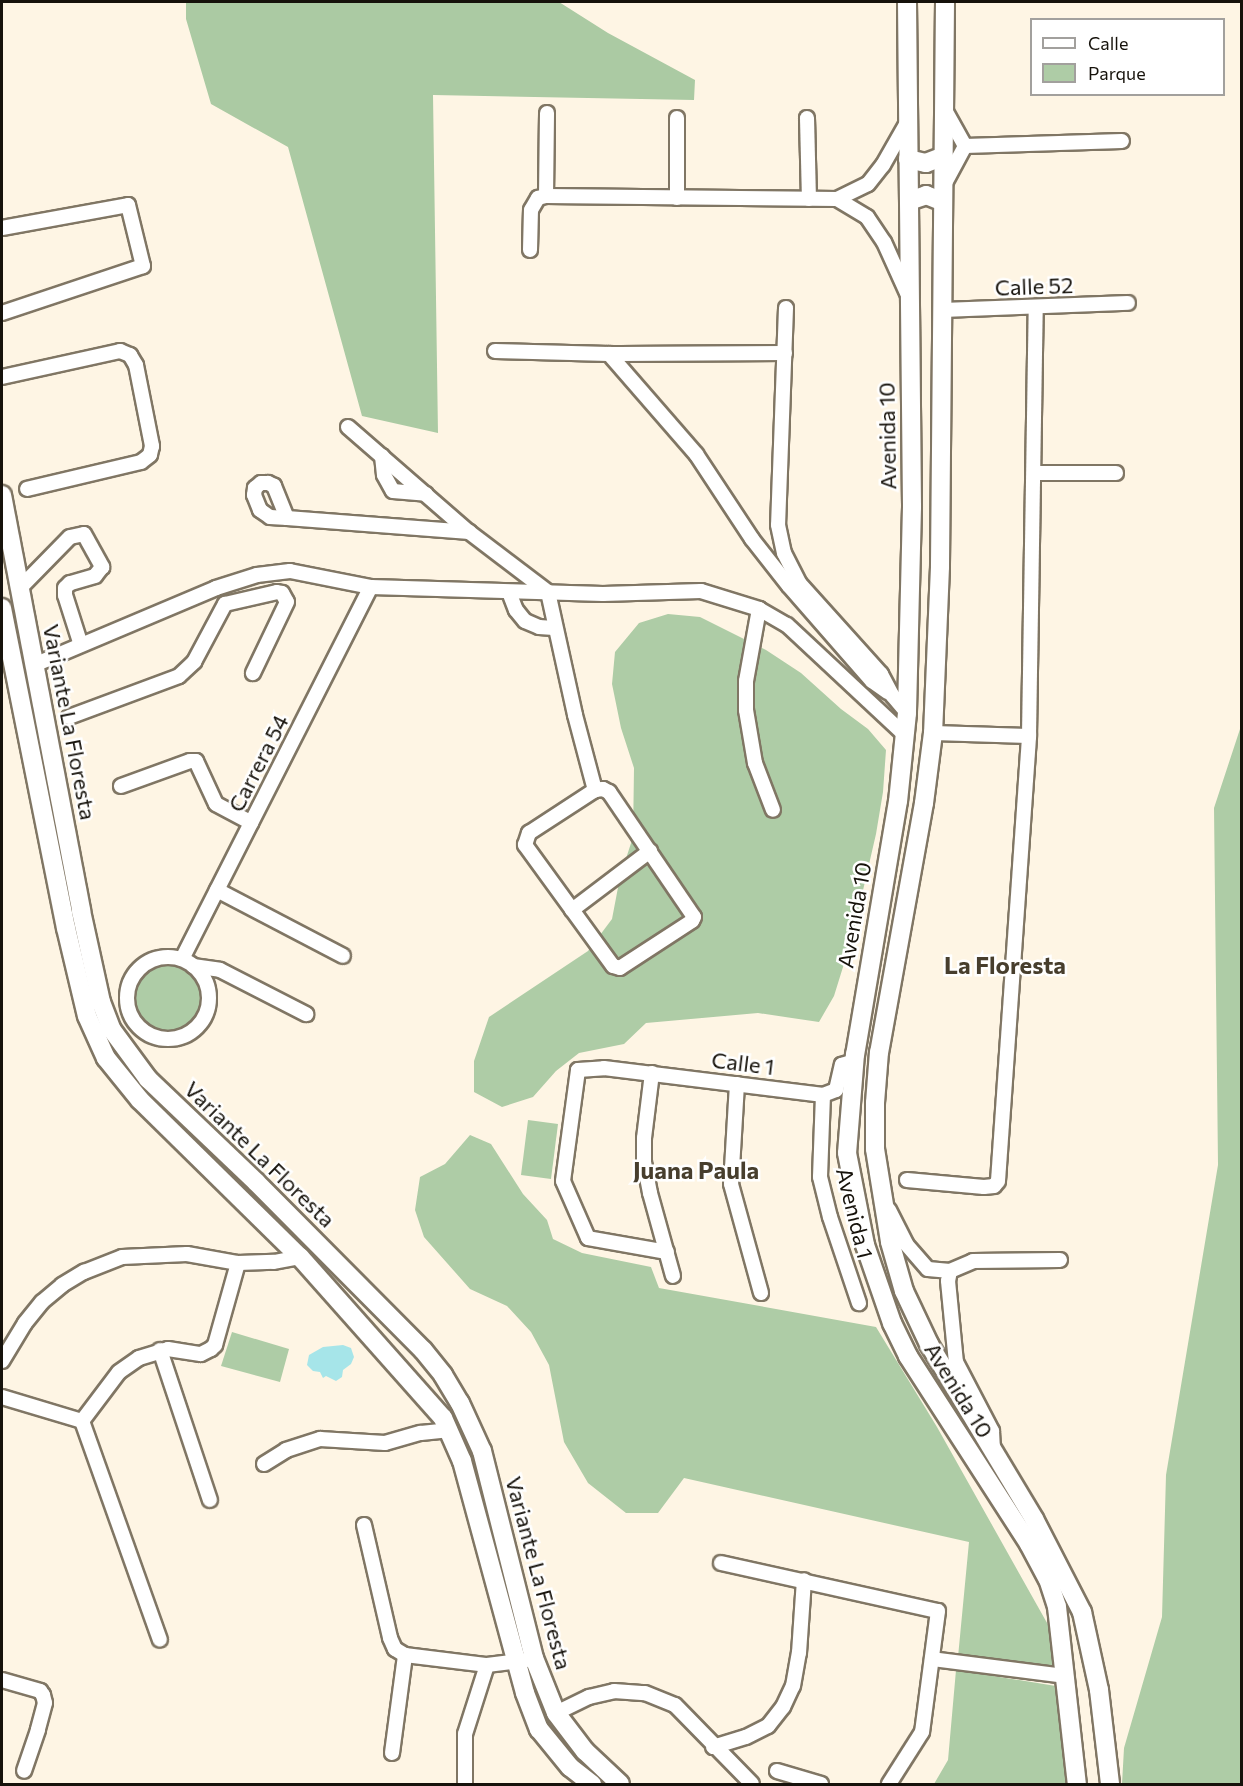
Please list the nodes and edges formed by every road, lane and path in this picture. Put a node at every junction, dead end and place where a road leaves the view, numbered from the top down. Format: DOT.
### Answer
graph roads {
  1 [pos="907,2"];
  2 [pos="945,2"];
  3 [pos="944,108"];
  4 [pos="547,113"];
  5 [pos="677,118"];
  6 [pos="807,118"];
  7 [pos="908,121"];
  8 [pos="1122,141"];
  9 [pos="964,146"];
  10 [pos="944,156"];
  11 [pos="908,159"];
  12 [pos="943,193"];
  13 [pos="546,196"];
  14 [pos="677,198"];
  15 [pos="809,199"];
  16 [pos="837,199"];
  17 [pos="909,201"];
  18 [pos="2,228"];
  19 [pos="530,250"];
  20 [pos="909,299"];
  21 [pos="1128,303"];
  22 [pos="786,308"];
  23 [pos="1036,308"];
  24 [pos="943,310"];
  25 [pos="2,313"];
  26 [pos="495,351"];
  27 [pos="785,353"];
  28 [pos="609,354"];
  29 [pos="2,376"];
  30 [pos="348,427"];
  31 [pos="1034,473"];
  32 [pos="1116,473"];
  33 [pos="27,489"];
  34 [pos="2,495"];
  35 [pos="287,518"];
  36 [pos="469,532"];
  37 [pos="371,587"];
  38 [pos="20,588"];
  39 [pos="216,588"];
  40 [pos="509,592"];
  41 [pos="548,592"];
  42 [pos="225,604"];
  43 [pos="2,608"];
  44 [pos="759,609"];
  45 [pos="554,628"];
  46 [pos="81,645"];
  47 [pos="908,662"];
  48 [pos="34,665"];
  49 [pos="253,674"];
  50 [pos="881,675"];
  51 [pos="892,695"];
  52 [pos="907,713"];
  53 [pos="69,717"];
  54 [pos="933,734"];
  55 [pos="905,735"];
  56 [pos="1029,736"];
  57 [pos="54,768"];
  58 [pos="35,770"];
  59 [pos="121,786"];
  60 [pos="595,790"];
  61 [pos="772,810"];
  62 [pos="251,823"];
  63 [pos="650,851"];
  64 [pos="217,890"];
  65 [pos="572,910"];
  66 [pos="343,956"];
  67 [pos="187,962"];
  68 [pos="306,1014"];
  69 [pos="854,1061"];
  70 [pos="652,1073"];
  71 [pos="737,1084"];
  72 [pos="823,1095"];
  73 [pos="907,1180"];
  74 [pos="879,1189"];
  75 [pos="286,1213"];
  76 [pos="272,1228"];
  77 [pos="667,1252"];
  78 [pos="300,1257"];
  79 [pos="1060,1260"];
  80 [pos="238,1263"];
  81 [pos="950,1271"];
  82 [pos="673,1276"];
  83 [pos="761,1293"];
  84 [pos="859,1303"];
  85 [pos="160,1350"];
  86 [pos="2,1361"];
  87 [pos="2,1397"];
  88 [pos="82,1421"];
  89 [pos="450,1430"];
  90 [pos="993,1453"];
  91 [pos="264,1464"];
  92 [pos="210,1500"];
  93 [pos="364,1525"];
  94 [pos="721,1563"];
  95 [pos="804,1580"];
  96 [pos="160,1640"];
  97 [pos="405,1655"];
  98 [pos="932,1659"];
  99 [pos="525,1660"];
  100 [pos="487,1665"];
  101 [pos="1065,1676"];
  102 [pos="2,1680"];
  103 [pos="556,1713"];
  104 [pos="713,1747"];
  105 [pos="392,1753"];
  106 [pos="24,1771"];
  107 [pos="777,1771"];
  108 [pos="465,1785"];
  109 [pos="592,1785"];
  110 [pos="620,1785"];
  111 [pos="752,1785"];
  112 [pos="821,1785"];
  113 [pos="889,1785"];
  114 [pos="1077,1785"];
  115 [pos="1110,1785"];
  1 -- 7 [label="main road, Avenida 10"];
  2 -- 3 [label="main road, Avenida 10"];
  3 -- 9 [label="street"];
  3 -- 10 [label="main road, Avenida 10"];
  4 -- 13 [label="street"];
  5 -- 14 [label="street"];
  6 -- 15 [label="street"];
  7 -- 11 [label="main road, Avenida 10"];
  7 -- 16 [label="street"];
  8 -- 9 [label="street"];
  9 -- 12 [label="street"];
  10 -- 11 [label="main road"];
  10 -- 12 [label="main road, Avenida 10"];
  11 -- 17 [label="main road, Avenida 10"];
  12 -- 17 [label="main road"];
  12 -- 24 [label="main road, Avenida 10"];
  13 -- 14 [label="street"];
  13 -- 19 [label="street"];
  14 -- 15 [label="street"];
  15 -- 16 [label="street"];
  16 -- 20 [label="street"];
  17 -- 20 [label="main road, Avenida 10"];
  18 -- 25 [label="street"];
  20 -- 47 [label="main road, Avenida 10"];
  21 -- 23 [label="street, Calle 52"];
  22 -- 27 [label="street"];
  23 -- 24 [label="street, Calle 52"];
  23 -- 31 [label="street"];
  24 -- 54 [label="main road, Avenida 10"];
  26 -- 28 [label="street"];
  27 -- 28 [label="street"];
  27 -- 50 [label="street"];
  28 -- 51 [label="street"];
  29 -- 33 [label="street"];
  30 -- 36 [label="street"];
  31 -- 32 [label="street"];
  31 -- 56 [label="street"];
  34 -- 38 [label="main road, Variante La Floresta"];
  35 -- 36 [label="street"];
  36 -- 41 [label="street"];
  37 -- 39 [label="street"];
  37 -- 40 [label="street"];
  37 -- 62 [label="street, Carrera 54"];
  38 -- 46 [label="street"];
  38 -- 48 [label="main road, Variante La Floresta"];
  39 -- 42 [label="street"];
  39 -- 46 [label="street"];
  40 -- 41 [label="street"];
  40 -- 45 [label="street"];
  41 -- 44 [label="street"];
  41 -- 45 [label="street"];
  42 -- 49 [label="street"];
  42 -- 53 [label="street"];
  43 -- 58 [label="main road, Variante La Floresta"];
  44 -- 55 [label="street"];
  44 -- 61 [label="street"];
  45 -- 60 [label="street"];
  46 -- 48 [label="street"];
  47 -- 50 [label="street"];
  47 -- 52 [label="main road, Avenida 10"];
  48 -- 57 [label="main road, Variante La Floresta"];
  50 -- 51 [label="street"];
  51 -- 52 [label="street"];
  52 -- 55 [label="main road, Avenida 10"];
  54 -- 56 [label="street"];
  54 -- 74 [label="main road, Avenida 10"];
  55 -- 69 [label="main road, Avenida 10"];
  56 -- 73 [label="street"];
  57 -- 58 [label="main road"];
  57 -- 75 [label="main road, Variante La Floresta"];
  58 -- 76 [label="main road, Variante La Floresta"];
  59 -- 62 [label="street"];
  60 -- 63 [label="street"];
  60 -- 65 [label="street"];
  62 -- 64 [label="street, Carrera 54"];
  63 -- 65 [label="street"];
  63 -- 65 [label="street"];
  64 -- 66 [label="street"];
  64 -- 67 [label="street, Carrera 54"];
  67 -- 67 [label="street"];
  67 -- 68 [label="street"];
  69 -- 72 [label="street"];
  69 -- 101 [label="main road, Avenida 10"];
  70 -- 71 [label="street, Calle 1"];
  70 -- 77 [label="street"];
  70 -- 77 [label="street, Calle 1"];
  71 -- 72 [label="street, Calle 1"];
  71 -- 83 [label="street"];
  72 -- 84 [label="street, Avenida 1"];
  74 -- 81 [label="street"];
  74 -- 90 [label="main road, Avenida 10"];
  75 -- 76 [label="main road"];
  75 -- 99 [label="main road, Variante La Floresta"];
  76 -- 78 [label="main road, Variante La Floresta"];
  77 -- 82 [label="street"];
  78 -- 80 [label="street"];
  78 -- 89 [label="main road, Variante La Floresta"];
  79 -- 81 [label="street"];
  80 -- 85 [label="street"];
  80 -- 86 [label="street"];
  81 -- 90 [label="street"];
  85 -- 88 [label="street"];
  85 -- 92 [label="street"];
  87 -- 88 [label="street"];
  88 -- 96 [label="street"];
  89 -- 91 [label="street"];
  89 -- 99 [label="main road, Variante La Floresta"];
  90 -- 115 [label="main road, Avenida 10"];
  93 -- 97 [label="street"];
  94 -- 95 [label="street"];
  95 -- 98 [label="street"];
  95 -- 104 [label="street"];
  97 -- 100 [label="street"];
  97 -- 105 [label="street"];
  98 -- 101 [label="street"];
  98 -- 113 [label="street"];
  99 -- 100 [label="street"];
  99 -- 103 [label="main road, Variante La Floresta"];
  99 -- 109 [label="main road, Variante La Floresta"];
  100 -- 108 [label="street"];
  101 -- 114 [label="main road, Avenida 10"];
  102 -- 106 [label="street"];
  103 -- 104 [label="street"];
  103 -- 110 [label="main road, Variante La Floresta"];
  104 -- 111 [label="street"];
  107 -- 112 [label="street"];
}
